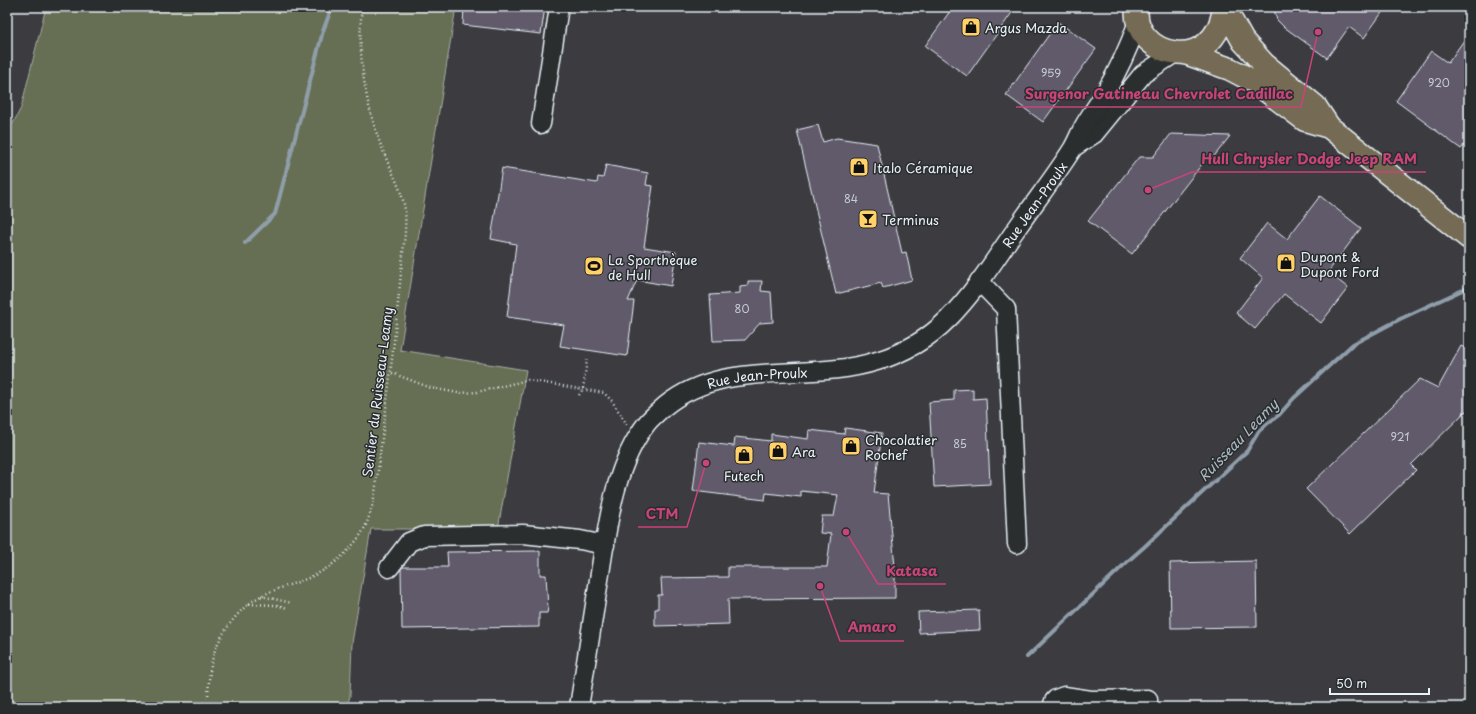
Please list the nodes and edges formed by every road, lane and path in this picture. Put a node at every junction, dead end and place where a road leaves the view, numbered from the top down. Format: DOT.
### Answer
graph roads {
  1 [pos="362,7"];
  2 [pos="558,7"];
  3 [pos="1224,7"];
  4 [pos="1137,12"];
  5 [pos="1180,53"];
  6 [pos="541,124"];
  7 [pos="1328,128"];
  8 [pos="1074,147"];
  9 [pos="1469,238"];
  10 [pos="979,281"];
  11 [pos="588,360"];
  12 [pos="392,372"];
  13 [pos="583,389"];
  14 [pos="579,395"];
  15 [pos="629,428"];
  16 [pos="1017,544"];
  17 [pos="605,545"];
  18 [pos="389,568"];
  19 [pos="261,596"];
  20 [pos="292,603"];
  21 [pos="249,604"];
  22 [pos="288,608"];
  23 [pos="208,707"];
  24 [pos="579,707"];
  25 [pos="1052,707"];
  26 [pos="1148,707"];
  1 -- 12 [label="path, Sentier du Ruisseau-Leamy"];
  2 -- 6 [label="street"];
  3 -- 5 [label="main road"];
  3 -- 7 [label="main road"];
  4 -- 5 [label="main road"];
  4 -- 8 [label="street, Rue Jean-Proulx"];
  5 -- 7 [label="main road"];
  5 -- 8 [label="street, Rue Jean-Proulx"];
  7 -- 9 [label="main road"];
  8 -- 10 [label="street, Rue Jean-Proulx"];
  10 -- 16 [label="street"];
  10 -- 17 [label="street, Rue Jean-Proulx"];
  11 -- 13 [label="path"];
  12 -- 13 [label="path"];
  12 -- 19 [label="path, Sentier du Ruisseau-Leamy"];
  13 -- 14 [label="path"];
  13 -- 15 [label="path"];
  17 -- 18 [label="street"];
  17 -- 24 [label="street, Rue Jean-Proulx"];
  19 -- 20 [label="path"];
  19 -- 21 [label="path, Sentier du Ruisseau-Leamy"];
  21 -- 22 [label="path"];
  21 -- 23 [label="path, Sentier du Ruisseau-Leamy"];
  25 -- 26 [label="street"];
}
